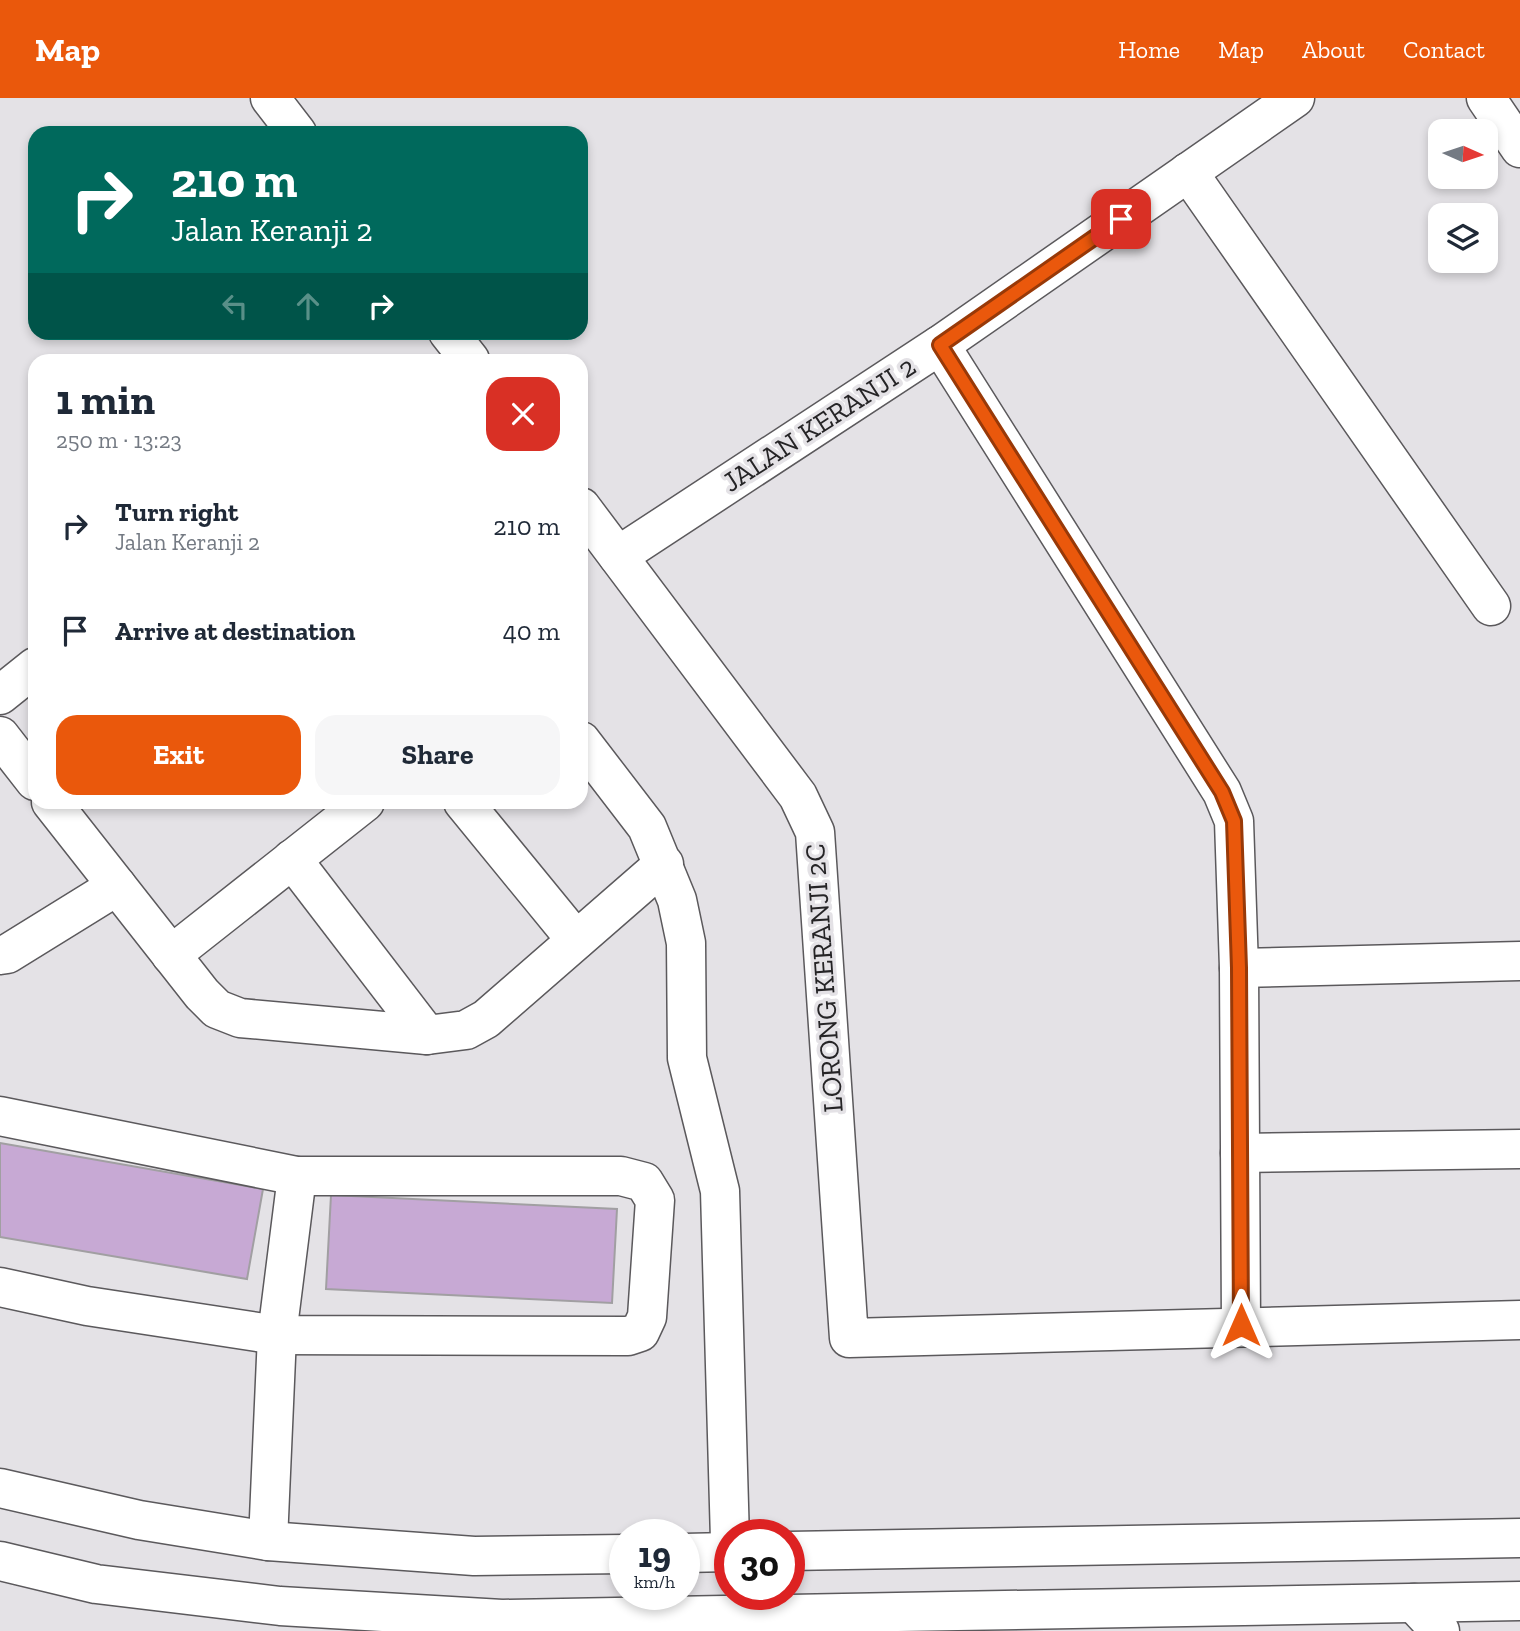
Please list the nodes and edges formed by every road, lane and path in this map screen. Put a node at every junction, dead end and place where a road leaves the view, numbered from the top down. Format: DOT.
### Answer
graph roads {
  1 [pos="270,98"];
  2 [pos="1295,98"];
  3 [pos="1486,98"];
  4 [pos="292,126"];
  5 [pos="1520,148"];
  6 [pos="1188,172"];
  7 [pos="454,340"];
  8 [pos="940,345"];
  9 [pos="465,354"];
  10 [pos="588,516"];
  11 [pos="618,556"];
  12 [pos="1491,606"];
  13 [pos="28,673"];
  14 [pos="0,695"];
  15 [pos="0,736"];
  16 [pos="588,750"];
  17 [pos="28,772"];
  18 [pos="56,809"];
  19 [pos="342,809"];
  20 [pos="469,809"];
  21 [pos="292,859"];
  22 [pos="664,864"];
  23 [pos="117,886"];
  24 [pos="576,940"];
  25 [pos="0,955"];
  26 [pos="171,955"];
  27 [pos="1520,961"];
  28 [pos="1239,968"];
  29 [pos="427,1035"];
  30 [pos="0,1116"];
  31 [pos="1520,1149"];
  32 [pos="1240,1153"];
  33 [pos="297,1176"];
  34 [pos="0,1287"];
  35 [pos="1520,1320"];
  36 [pos="1241,1325"];
  37 [pos="277,1335"];
  38 [pos="0,1488"];
  39 [pos="729,1519"];
  40 [pos="1520,1538"];
  41 [pos="268,1541"];
  42 [pos="805,1551"];
  43 [pos="609,1554"];
  44 [pos="0,1561"];
  45 [pos="1520,1601"];
  46 [pos="1414,1603"];
  47 [pos="1440,1631"];
  1 -- 4 [label="street"];
  2 -- 6 [label="street, JALAN KERANJI 2"];
  3 -- 5 [label="street"];
  6 -- 8 [label="street, JALAN KERANJI 2"];
  6 -- 12 [label="street"];
  7 -- 9 [label="street"];
  8 -- 11 [label="street, JALAN KERANJI 2"];
  8 -- 28 [label="street"];
  10 -- 11 [label="street, LORONG KERANJI 2C"];
  11 -- 36 [label="street, LORONG KERANJI 2C"];
  13 -- 14 [label="street"];
  15 -- 17 [label="street"];
  16 -- 22 [label="street"];
  18 -- 23 [label="street"];
  19 -- 21 [label="street"];
  20 -- 24 [label="street"];
  21 -- 26 [label="street"];
  21 -- 29 [label="street"];
  22 -- 24 [label="street"];
  22 -- 39 [label="street"];
  23 -- 25 [label="street"];
  23 -- 26 [label="street"];
  24 -- 29 [label="street"];
  26 -- 29 [label="street"];
  27 -- 28 [label="street"];
  28 -- 32 [label="street"];
  30 -- 33 [label="street"];
  31 -- 32 [label="street"];
  32 -- 36 [label="street"];
  33 -- 37 [label="street"];
  33 -- 37 [label="street"];
  34 -- 37 [label="street"];
  35 -- 36 [label="street"];
  37 -- 41 [label="street"];
  38 -- 41 [label="street"];
  40 -- 42 [label="street"];
  41 -- 43 [label="street"];
  44 -- 46 [label="street"];
  45 -- 46 [label="street"];
  46 -- 47 [label="street"];
}
